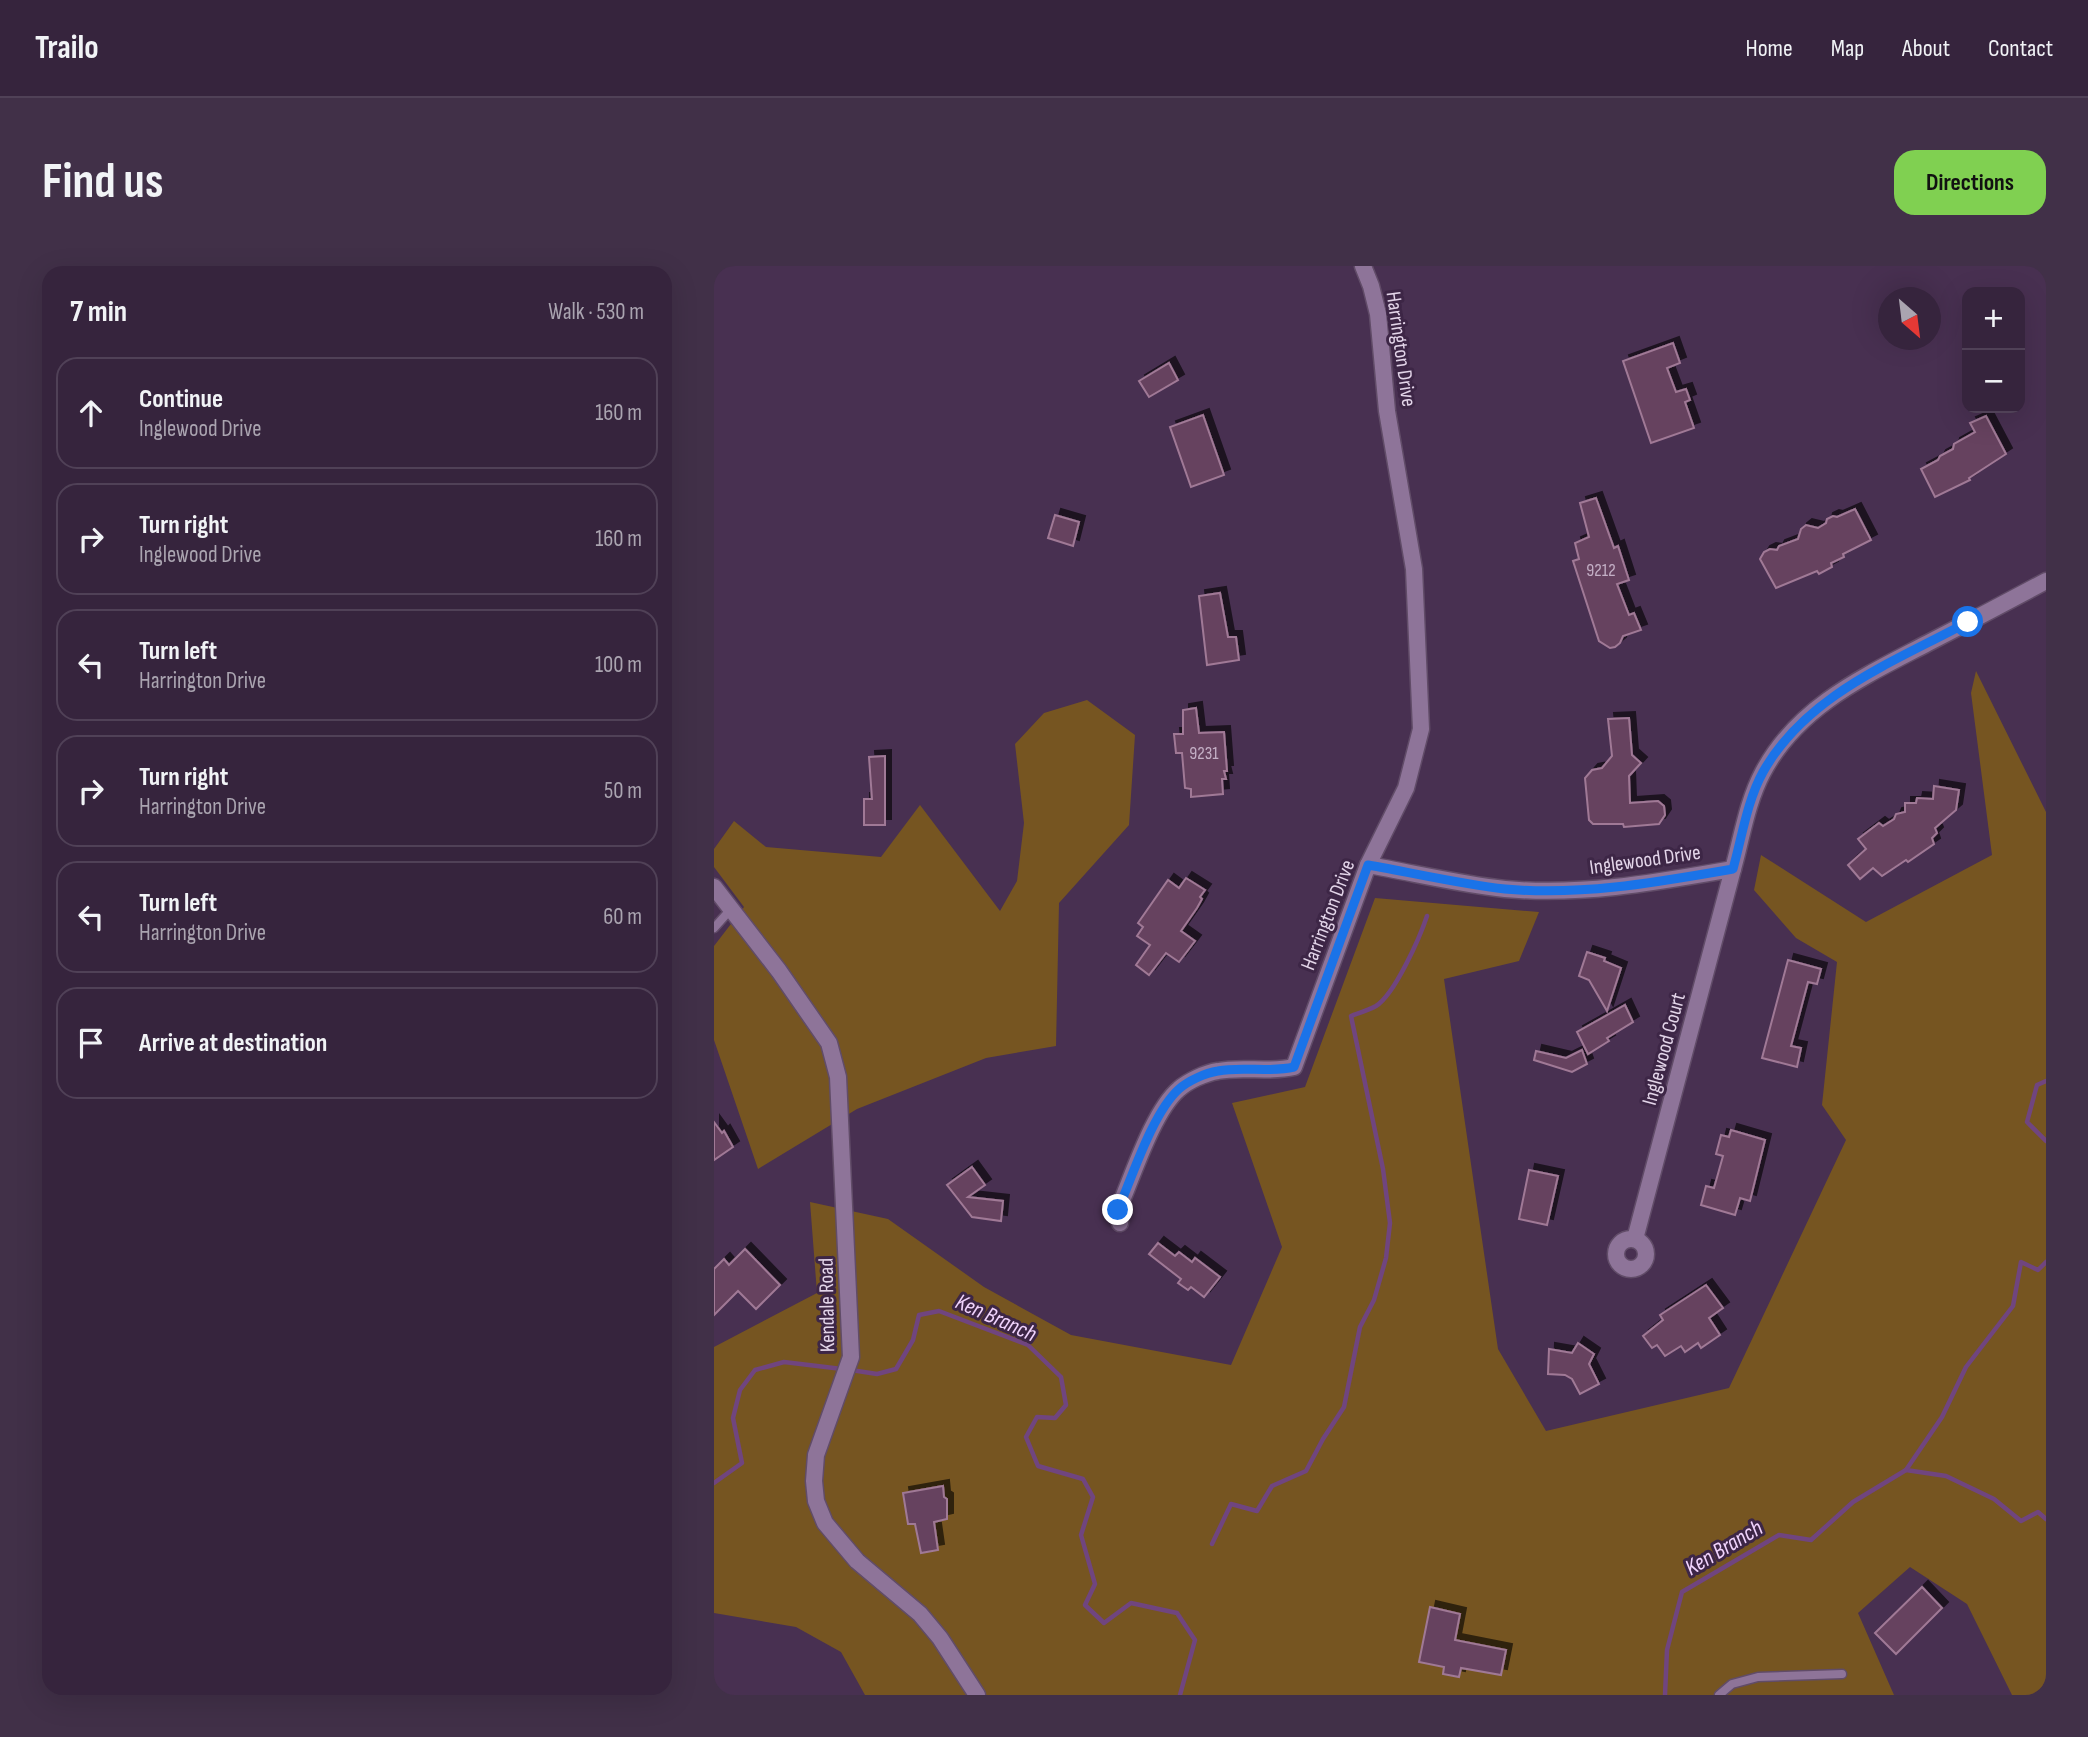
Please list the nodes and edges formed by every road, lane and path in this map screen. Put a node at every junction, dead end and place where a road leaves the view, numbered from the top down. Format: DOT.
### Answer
graph roads {
  1 [pos="1363,266"];
  2 [pos="2046,581"];
  3 [pos="1368,865"];
  4 [pos="1733,869"];
  5 [pos="714,887"];
  6 [pos="731,909"];
  7 [pos="714,928"];
  8 [pos="1120,1223"];
  9 [pos="1635,1239"];
  10 [pos="1842,1674"];
  11 [pos="977,1695"];
  12 [pos="1719,1695"];
  1 -- 3 [label="street, Harrington Drive"];
  2 -- 4 [label="street"];
  3 -- 4 [label="street, Inglewood Drive"];
  3 -- 8 [label="street, Harrington Drive"];
  4 -- 9 [label="street, Inglewood Court"];
  5 -- 6 [label="street, Kendale Road"];
  6 -- 7 [label="lane"];
  6 -- 11 [label="street, Kendale Road"];
  10 -- 12 [label="lane"];
}
